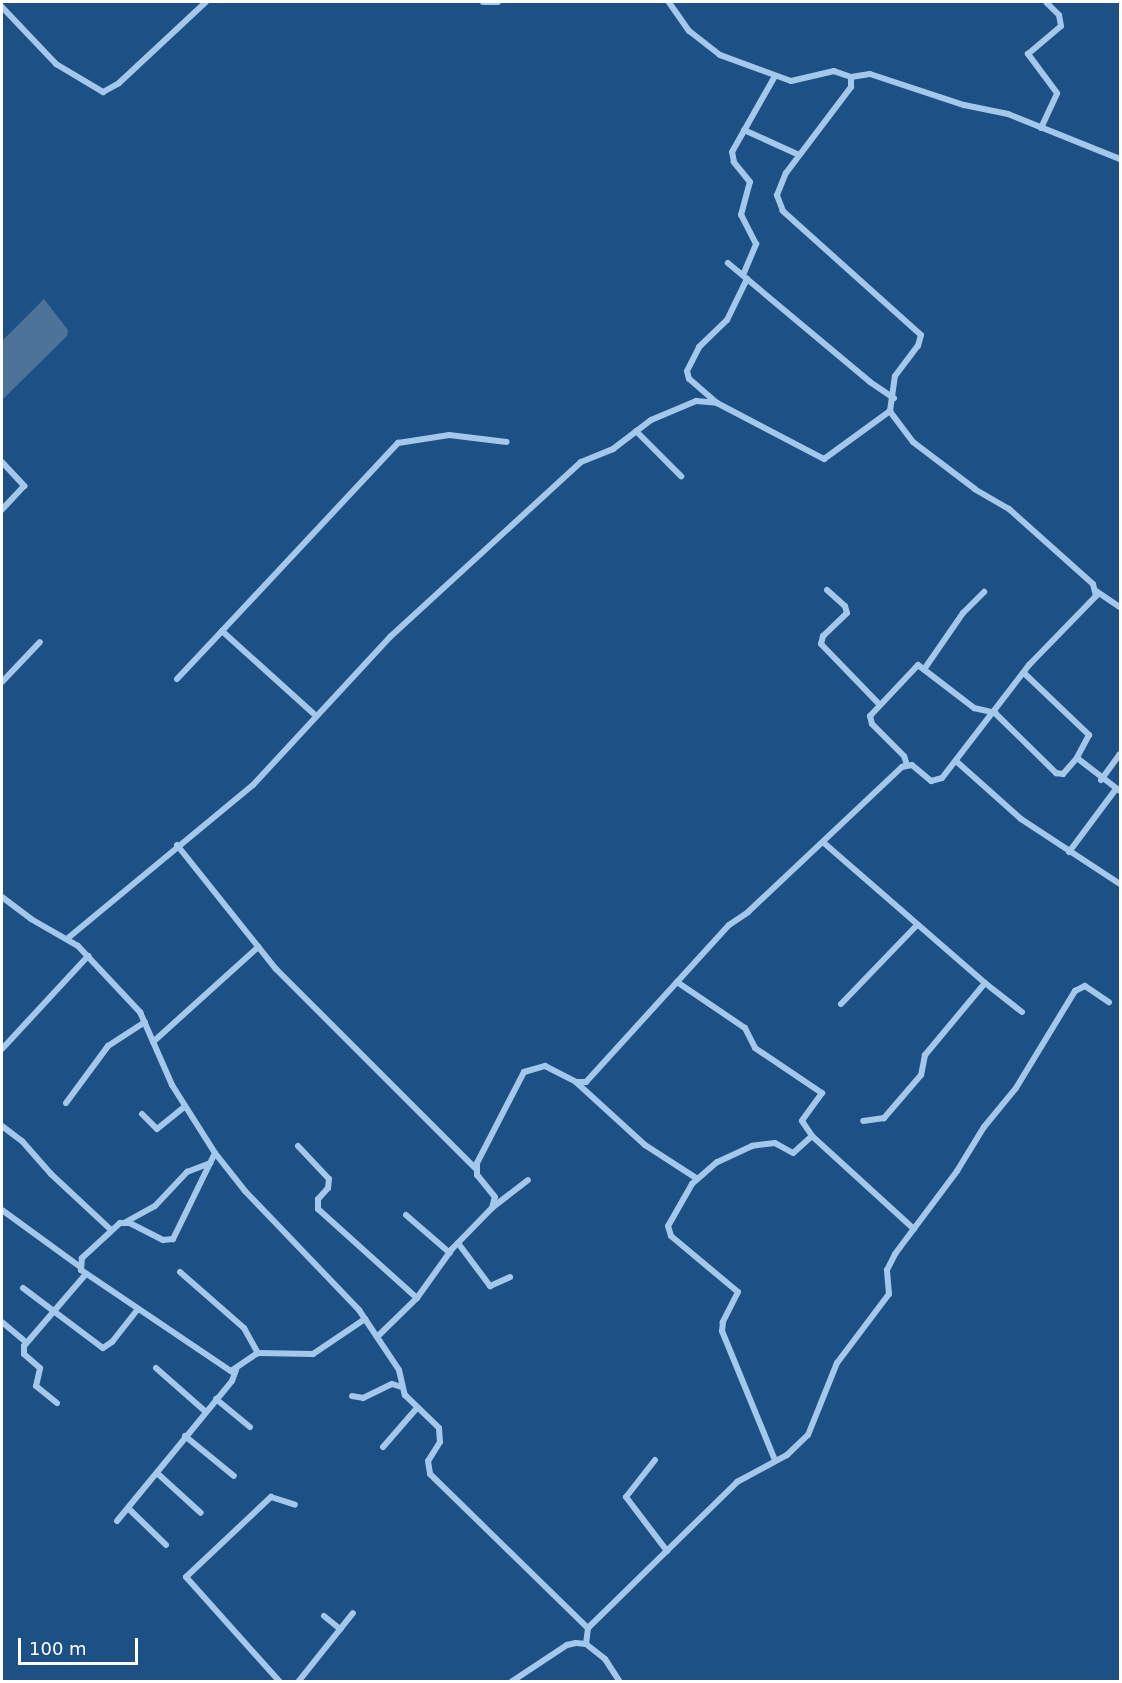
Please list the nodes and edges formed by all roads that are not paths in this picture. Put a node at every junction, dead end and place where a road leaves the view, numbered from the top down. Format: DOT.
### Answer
graph roads {
  1 [pos="206,2"];
  2 [pos="483,2"];
  3 [pos="498,2"];
  4 [pos="669,2"];
  5 [pos="1046,2"];
  6 [pos="2,7"];
  7 [pos="775,76"];
  8 [pos="851,77"];
  9 [pos="1041,128"];
  10 [pos="744,130"];
  11 [pos="799,155"];
  12 [pos="1120,159"];
  13 [pos="728,263"];
  14 [pos="745,277"];
  15 [pos="894,398"];
  16 [pos="717,404"];
  17 [pos="890,411"];
  18 [pos="636,431"];
  19 [pos="507,442"];
  20 [pos="2,462"];
  21 [pos="681,476"];
  22 [pos="2,510"];
  23 [pos="827,590"];
  24 [pos="1096,591"];
  25 [pos="984,592"];
  26 [pos="1120,607"];
  27 [pos="222,631"];
  28 [pos="40,642"];
  29 [pos="925,668"];
  30 [pos="1024,673"];
  31 [pos="177,679"];
  32 [pos="2,682"];
  33 [pos="879,704"];
  34 [pos="994,713"];
  35 [pos="315,715"];
  36 [pos="1120,754"];
  37 [pos="1077,758"];
  38 [pos="956,760"];
  39 [pos="907,765"];
  40 [pos="1101,780"];
  41 [pos="1118,790"];
  42 [pos="824,843"];
  43 [pos="177,845"];
  44 [pos="1069,852"];
  45 [pos="1120,884"];
  46 [pos="2,897"];
  47 [pos="917,925"];
  48 [pos="68,938"];
  49 [pos="258,947"];
  50 [pos="88,956"];
  51 [pos="677,982"];
  52 [pos="985,983"];
  53 [pos="1109,1002"];
  54 [pos="842,1004"];
  55 [pos="1022,1012"];
  56 [pos="145,1022"];
  57 [pos="153,1042"];
  58 [pos="2,1048"];
  59 [pos="576,1082"];
  60 [pos="66,1103"];
  61 [pos="185,1106"];
  62 [pos="142,1114"];
  63 [pos="863,1121"];
  64 [pos="2,1126"];
  65 [pos="812,1136"];
  66 [pos="298,1146"];
  67 [pos="215,1152"];
  68 [pos="210,1163"];
  69 [pos="476,1169"];
  70 [pos="696,1178"];
  71 [pos="528,1180"];
  72 [pos="492,1208"];
  73 [pos="2,1210"];
  74 [pos="406,1215"];
  75 [pos="124,1223"];
  76 [pos="914,1229"];
  77 [pos="111,1230"];
  78 [pos="458,1243"];
  79 [pos="450,1253"];
  80 [pos="79,1266"];
  81 [pos="180,1272"];
  82 [pos="85,1275"];
  83 [pos="510,1276"];
  84 [pos="23,1288"];
  85 [pos="417,1298"];
  86 [pos="138,1309"];
  87 [pos="52,1312"];
  88 [pos="365,1319"];
  89 [pos="2,1322"];
  90 [pos="377,1337"];
  91 [pos="26,1342"];
  92 [pos="258,1353"];
  93 [pos="156,1368"];
  94 [pos="236,1370"];
  95 [pos="402,1387"];
  96 [pos="352,1396"];
  97 [pos="216,1399"];
  98 [pos="57,1403"];
  99 [pos="417,1408"];
  100 [pos="205,1411"];
  101 [pos="250,1427"];
  102 [pos="184,1436"];
  103 [pos="383,1447"];
  104 [pos="655,1460"];
  105 [pos="775,1460"];
  106 [pos="157,1473"];
  107 [pos="234,1476"];
  108 [pos="295,1505"];
  109 [pos="128,1508"];
  110 [pos="201,1513"];
  111 [pos="117,1521"];
  112 [pos="166,1545"];
  113 [pos="667,1551"];
  114 [pos="353,1612"];
  115 [pos="324,1616"];
  116 [pos="588,1628"];
  117 [pos="340,1629"];
  118 [pos="586,1644"];
  119 [pos="514,1681"];
  120 [pos="280,1682"];
  121 [pos="298,1682"];
  122 [pos="620,1682"];
  1 -- 6 [label="street"];
  2 -- 3 [label="street"];
  4 -- 7 [label="street"];
  5 -- 9 [label="street"];
  7 -- 8 [label="street"];
  7 -- 10 [label="street"];
  8 -- 9 [label="street"];
  8 -- 11 [label="street"];
  9 -- 12 [label="street"];
  10 -- 11 [label="street"];
  10 -- 14 [label="street"];
  11 -- 15 [label="street"];
  13 -- 14 [label="street"];
  14 -- 15 [label="street"];
  14 -- 16 [label="street"];
  15 -- 17 [label="street"];
  16 -- 17 [label="street"];
  16 -- 18 [label="street"];
  17 -- 24 [label="street"];
  18 -- 21 [label="street"];
  18 -- 35 [label="street"];
  19 -- 27 [label="street"];
  20 -- 22 [label="street"];
  23 -- 33 [label="street"];
  24 -- 26 [label="street"];
  24 -- 30 [label="street"];
  25 -- 29 [label="street"];
  27 -- 31 [label="street"];
  27 -- 35 [label="street"];
  28 -- 32 [label="street"];
  29 -- 33 [label="street"];
  29 -- 34 [label="street"];
  30 -- 34 [label="street"];
  30 -- 37 [label="street"];
  33 -- 39 [label="street"];
  34 -- 37 [label="street"];
  34 -- 38 [label="street"];
  35 -- 43 [label="street"];
  36 -- 40 [label="street"];
  37 -- 40 [label="street"];
  38 -- 39 [label="street"];
  38 -- 44 [label="street"];
  39 -- 42 [label="street"];
  40 -- 41 [label="street"];
  41 -- 44 [label="street"];
  42 -- 47 [label="street"];
  42 -- 51 [label="street"];
  43 -- 48 [label="street"];
  43 -- 49 [label="street"];
  44 -- 45 [label="street"];
  46 -- 48 [label="street"];
  47 -- 52 [label="street"];
  47 -- 54 [label="street"];
  48 -- 50 [label="street"];
  49 -- 57 [label="street"];
  49 -- 69 [label="street"];
  50 -- 56 [label="street"];
  50 -- 58 [label="street"];
  51 -- 59 [label="street"];
  51 -- 65 [label="street"];
  52 -- 55 [label="street"];
  52 -- 63 [label="street"];
  53 -- 76 [label="street"];
  56 -- 57 [label="street"];
  56 -- 60 [label="street"];
  57 -- 61 [label="street"];
  59 -- 69 [label="street"];
  59 -- 70 [label="street"];
  61 -- 62 [label="street"];
  61 -- 67 [label="street"];
  64 -- 77 [label="street"];
  65 -- 70 [label="street"];
  65 -- 76 [label="street"];
  66 -- 85 [label="street"];
  67 -- 68 [label="street"];
  67 -- 88 [label="street"];
  68 -- 75 [label="street"];
  68 -- 75 [label="street"];
  69 -- 72 [label="street"];
  70 -- 105 [label="street"];
  71 -- 72 [label="street"];
  72 -- 78 [label="street"];
  73 -- 80 [label="street"];
  74 -- 79 [label="street"];
  75 -- 77 [label="street"];
  76 -- 105 [label="street"];
  77 -- 80 [label="street"];
  78 -- 79 [label="street"];
  78 -- 83 [label="street"];
  79 -- 85 [label="street"];
  80 -- 82 [label="street"];
  81 -- 92 [label="street"];
  82 -- 86 [label="street"];
  82 -- 87 [label="street"];
  84 -- 87 [label="street"];
  85 -- 90 [label="street"];
  86 -- 87 [label="street"];
  86 -- 94 [label="street"];
  87 -- 91 [label="street"];
  88 -- 90 [label="street"];
  88 -- 92 [label="street"];
  89 -- 91 [label="street"];
  90 -- 95 [label="street"];
  91 -- 98 [label="street"];
  92 -- 94 [label="street"];
  93 -- 100 [label="street"];
  94 -- 97 [label="street"];
  95 -- 96 [label="street"];
  95 -- 99 [label="street"];
  97 -- 100 [label="street"];
  97 -- 101 [label="street"];
  99 -- 103 [label="street"];
  99 -- 116 [label="street"];
  100 -- 102 [label="street"];
  102 -- 106 [label="street"];
  102 -- 107 [label="street"];
  104 -- 113 [label="street"];
  105 -- 113 [label="street"];
  106 -- 109 [label="street"];
  106 -- 110 [label="street"];
  108 -- 120 [label="street"];
  109 -- 111 [label="street"];
  109 -- 112 [label="street"];
  113 -- 116 [label="street"];
  114 -- 117 [label="street"];
  115 -- 117 [label="street"];
  116 -- 118 [label="street"];
  117 -- 121 [label="street"];
  118 -- 119 [label="street"];
  118 -- 122 [label="street"];
}
